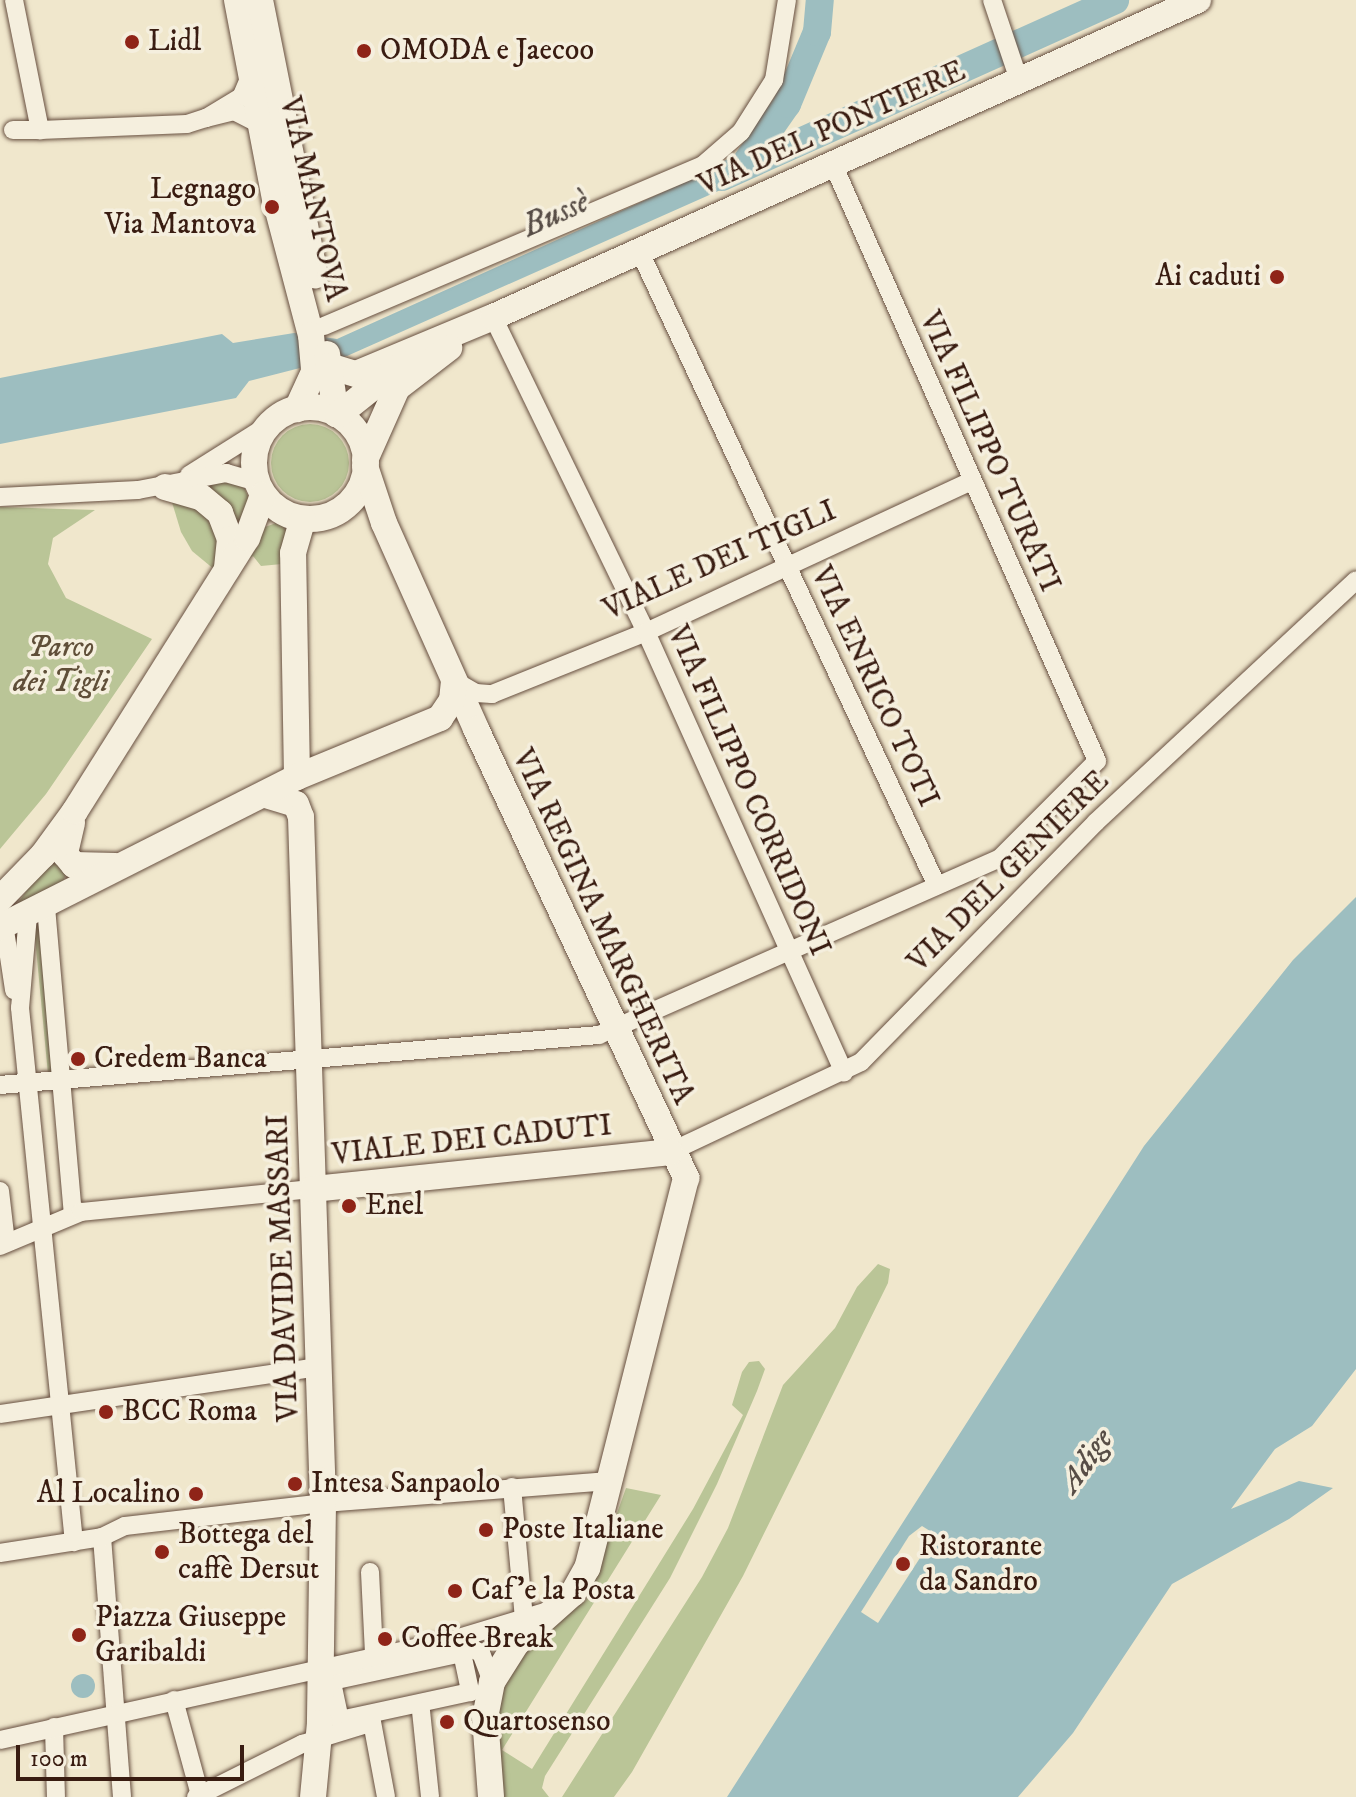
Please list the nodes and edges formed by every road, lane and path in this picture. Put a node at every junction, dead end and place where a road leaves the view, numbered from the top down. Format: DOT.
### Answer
graph roads {
  1 [pos="14,0"];
  2 [pos="237,0"];
  3 [pos="260,0"];
  4 [pos="787,0"];
  5 [pos="992,0"];
  6 [pos="1198,0"];
  7 [pos="1016,72"];
  8 [pos="251,74"];
  9 [pos="206,118"];
  10 [pos="260,124"];
  11 [pos="13,130"];
  12 [pos="40,130"];
  13 [pos="833,164"];
  14 [pos="639,250"];
  15 [pos="493,317"];
  16 [pos="320,332"];
  17 [pos="434,342"];
  18 [pos="321,369"];
  19 [pos="297,409"];
  20 [pos="337,414"];
  21 [pos="270,424"];
  22 [pos="365,463"];
  23 [pos="971,481"];
  24 [pos="165,487"];
  25 [pos="260,489"];
  26 [pos="0,497"];
  27 [pos="303,519"];
  28 [pos="786,567"];
  29 [pos="227,570"];
  30 [pos="1356,580"];
  31 [pos="646,632"];
  32 [pos="454,681"];
  33 [pos="492,694"];
  34 [pos="447,715"];
  35 [pos="474,726"];
  36 [pos="344,758"];
  37 [pos="297,777"];
  38 [pos="266,795"];
  39 [pos="75,811"];
  40 [pos="301,817"];
  41 [pos="43,855"];
  42 [pos="137,860"];
  43 [pos="937,886"];
  44 [pos="0,899"];
  45 [pos="37,911"];
  46 [pos="2,926"];
  47 [pos="789,950"];
  48 [pos="20,1004"];
  49 [pos="613,1029"];
  50 [pos="309,1060"];
  51 [pos="844,1073"];
  52 [pos="27,1082"];
  53 [pos="61,1082"];
  54 [pos="0,1085"];
  55 [pos="670,1152"];
  56 [pos="313,1189"];
  57 [pos="0,1191"];
  58 [pos="73,1214"];
  59 [pos="41,1228"];
  60 [pos="3,1244"];
  61 [pos="320,1367"];
  62 [pos="59,1405"];
  63 [pos="0,1414"];
  64 [pos="610,1481"];
  65 [pos="512,1487"];
  66 [pos="323,1503"];
  67 [pos="102,1537"];
  68 [pos="74,1542"];
  69 [pos="0,1553"];
  70 [pos="370,1572"];
  71 [pos="565,1601"];
  72 [pos="524,1619"];
  73 [pos="505,1624"];
  74 [pos="457,1646"];
  75 [pos="374,1655"];
  76 [pos="318,1668"];
  77 [pos="494,1681"];
  78 [pos="174,1700"];
  79 [pos="421,1711"];
  80 [pos="114,1717"];
  81 [pos="372,1722"];
  82 [pos="54,1727"];
  83 [pos="0,1740"];
  84 [pos="319,1741"];
  85 [pos="198,1796"];
  86 [pos="56,1797"];
  87 [pos="122,1797"];
  88 [pos="313,1797"];
  89 [pos="386,1797"];
  90 [pos="430,1797"];
  91 [pos="491,1797"];
  1 -- 12 [label="street"];
  2 -- 8 [label="street, VIA MANTOVA"];
  3 -- 16 [label="street, VIA MANTOVA"];
  4 -- 16 [label="street"];
  5 -- 7 [label="street"];
  6 -- 7 [label="street, VIA DEL PONTIERE"];
  7 -- 13 [label="street, VIA DEL PONTIERE"];
  8 -- 9 [label="street"];
  8 -- 10 [label="street, VIA MANTOVA"];
  9 -- 10 [label="street"];
  9 -- 12 [label="street"];
  10 -- 16 [label="street, VIA MANTOVA"];
  11 -- 12 [label="street"];
  13 -- 14 [label="street, VIA DEL PONTIERE"];
  13 -- 23 [label="street, VIA FILIPPO TURATI"];
  14 -- 15 [label="street, VIA DEL PONTIERE"];
  14 -- 28 [label="street, VIA ENRICO TOTI"];
  15 -- 17 [label="street, VIA DEL PONTIERE"];
  15 -- 22 [label="street, VIA DEL PONTIERE"];
  15 -- 31 [label="street, VIA FILIPPO CORRIDONI"];
  16 -- 18 [label="street, VIA MANTOVA"];
  17 -- 18 [label="street, VIA DEL PONTIERE"];
  17 -- 20 [label="street, VIA DEL PONTIERE"];
  18 -- 19 [label="street"];
  18 -- 20 [label="street, VIA MANTOVA"];
  19 -- 20 [label="street"];
  19 -- 21 [label="street"];
  20 -- 22 [label="street"];
  21 -- 24 [label="street"];
  21 -- 25 [label="street"];
  22 -- 27 [label="street"];
  22 -- 32 [label="street, VIA REGINA MARGHERITA"];
  23 -- 28 [label="street, VIALE DEI TIGLI"];
  23 -- 43 [label="street, VIA FILIPPO TURATI"];
  24 -- 25 [label="street"];
  24 -- 26 [label="street"];
  24 -- 29 [label="street"];
  25 -- 27 [label="street"];
  25 -- 29 [label="street"];
  27 -- 37 [label="street"];
  28 -- 31 [label="street, VIALE DEI TIGLI"];
  28 -- 43 [label="street, VIA ENRICO TOTI"];
  29 -- 39 [label="street"];
  30 -- 51 [label="street, VIA DEL GENIERE"];
  31 -- 33 [label="street, VIALE DEI TIGLI"];
  31 -- 47 [label="street, VIA FILIPPO CORRIDONI"];
  32 -- 33 [label="street"];
  32 -- 34 [label="street"];
  32 -- 35 [label="street, VIA REGINA MARGHERITA"];
  33 -- 35 [label="street"];
  34 -- 35 [label="street, VIA REGINA MARGHERITA"];
  34 -- 36 [label="street"];
  35 -- 49 [label="street, VIA REGINA MARGHERITA"];
  36 -- 37 [label="street"];
  36 -- 40 [label="street, VIA DAVIDE MASSARI"];
  37 -- 38 [label="street"];
  38 -- 40 [label="street"];
  38 -- 42 [label="street"];
  39 -- 41 [label="street"];
  39 -- 42 [label="street"];
  40 -- 50 [label="street, VIA DAVIDE MASSARI"];
  41 -- 44 [label="street"];
  41 -- 46 [label="street"];
  42 -- 45 [label="street"];
  43 -- 47 [label="street"];
  45 -- 46 [label="street"];
  45 -- 48 [label="street"];
  45 -- 53 [label="street"];
  46 -- 48 [label="street"];
  47 -- 49 [label="street"];
  47 -- 51 [label="street, VIA FILIPPO CORRIDONI"];
  48 -- 52 [label="street"];
  49 -- 50 [label="street"];
  49 -- 55 [label="street, VIA REGINA MARGHERITA"];
  50 -- 53 [label="street"];
  50 -- 56 [label="street, VIA DAVIDE MASSARI"];
  51 -- 55 [label="street, VIA DEL GENIERE"];
  52 -- 53 [label="street"];
  52 -- 54 [label="street"];
  52 -- 59 [label="street"];
  53 -- 58 [label="street"];
  55 -- 56 [label="street, VIALE DEI CADUTI"];
  55 -- 64 [label="street"];
  56 -- 58 [label="street, VIALE DEI CADUTI"];
  56 -- 61 [label="street, VIA DAVIDE MASSARI"];
  57 -- 60 [label="street"];
  58 -- 59 [label="street, VIALE DEI CADUTI"];
  59 -- 60 [label="street, VIALE DEI CADUTI"];
  59 -- 62 [label="street"];
  61 -- 62 [label="street"];
  61 -- 66 [label="street, VIA DAVIDE MASSARI"];
  62 -- 63 [label="street"];
  62 -- 68 [label="street"];
  64 -- 65 [label="street"];
  64 -- 71 [label="street"];
  65 -- 66 [label="street"];
  65 -- 72 [label="street"];
  66 -- 67 [label="street"];
  66 -- 76 [label="street, VIA DAVIDE MASSARI"];
  67 -- 68 [label="street"];
  67 -- 80 [label="street"];
  68 -- 69 [label="street"];
  70 -- 75 [label="street"];
  71 -- 72 [label="street"];
  71 -- 77 [label="street"];
  72 -- 73 [label="street"];
  73 -- 74 [label="street"];
  73 -- 77 [label="street"];
  74 -- 74 [label="street"];
  74 -- 75 [label="street"];
  74 -- 77 [label="street"];
  75 -- 76 [label="street"];
  76 -- 78 [label="street"];
  76 -- 84 [label="street, VIA DAVIDE MASSARI"];
  77 -- 79 [label="street"];
  77 -- 91 [label="street"];
  78 -- 80 [label="street"];
  78 -- 85 [label="street"];
  79 -- 81 [label="street"];
  79 -- 90 [label="street"];
  80 -- 82 [label="street"];
  80 -- 87 [label="street"];
  81 -- 84 [label="street"];
  81 -- 89 [label="street"];
  82 -- 83 [label="street"];
  82 -- 86 [label="street"];
  84 -- 85 [label="street"];
  84 -- 88 [label="street, VIA DAVIDE MASSARI"];
}
